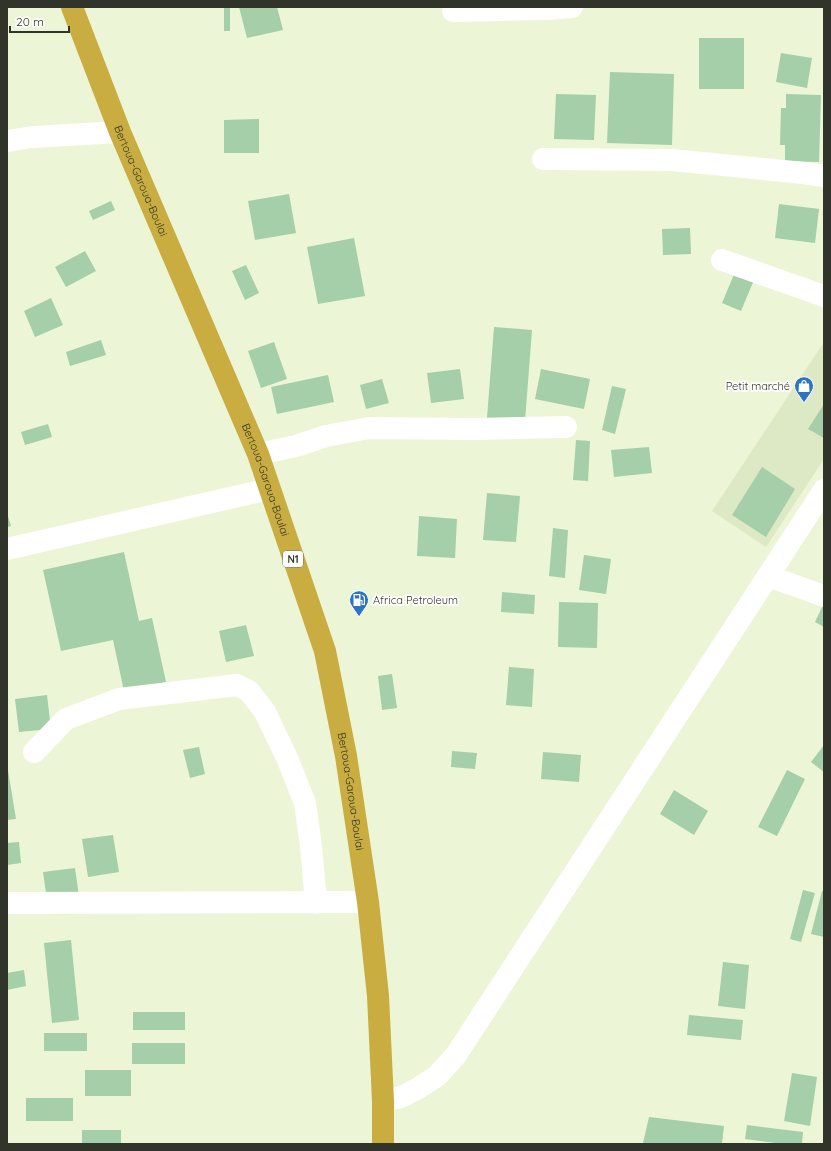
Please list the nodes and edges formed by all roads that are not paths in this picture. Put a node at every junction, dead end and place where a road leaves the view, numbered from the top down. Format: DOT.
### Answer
graph roads {
  1 [pos="72,7"];
  2 [pos="572,7"];
  3 [pos="453,11"];
  4 [pos="120,132"];
  5 [pos="7,140"];
  6 [pos="543,159"];
  7 [pos="824,176"];
  8 [pos="722,260"];
  9 [pos="824,296"];
  10 [pos="566,427"];
  11 [pos="258,454"];
  12 [pos="269,489"];
  13 [pos="824,490"];
  14 [pos="7,549"];
  15 [pos="768,576"];
  16 [pos="824,596"];
  17 [pos="34,752"];
  18 [pos="368,902"];
  19 [pos="7,903"];
  20 [pos="316,903"];
  21 [pos="383,1101"];
  22 [pos="382,1144"];
  1 -- 4 [label="highway, Bertoua-Garoua-Boulai / N1"];
  2 -- 3 [label="street"];
  4 -- 5 [label="street"];
  4 -- 11 [label="highway, Bertoua-Garoua-Boulai / N1"];
  6 -- 7 [label="street"];
  8 -- 9 [label="street"];
  10 -- 11 [label="street"];
  11 -- 12 [label="highway, Bertoua-Garoua-Boulai / N1"];
  12 -- 14 [label="street"];
  12 -- 18 [label="highway, Bertoua-Garoua-Boulai / N1"];
  13 -- 15 [label="street"];
  15 -- 16 [label="street"];
  15 -- 21 [label="street"];
  17 -- 20 [label="street"];
  18 -- 20 [label="street"];
  18 -- 21 [label="highway, Bertoua-Garoua-Boulai / N1"];
  19 -- 20 [label="street"];
  21 -- 22 [label="highway, Bertoua-Garoua-Boulai / N1"];
}
